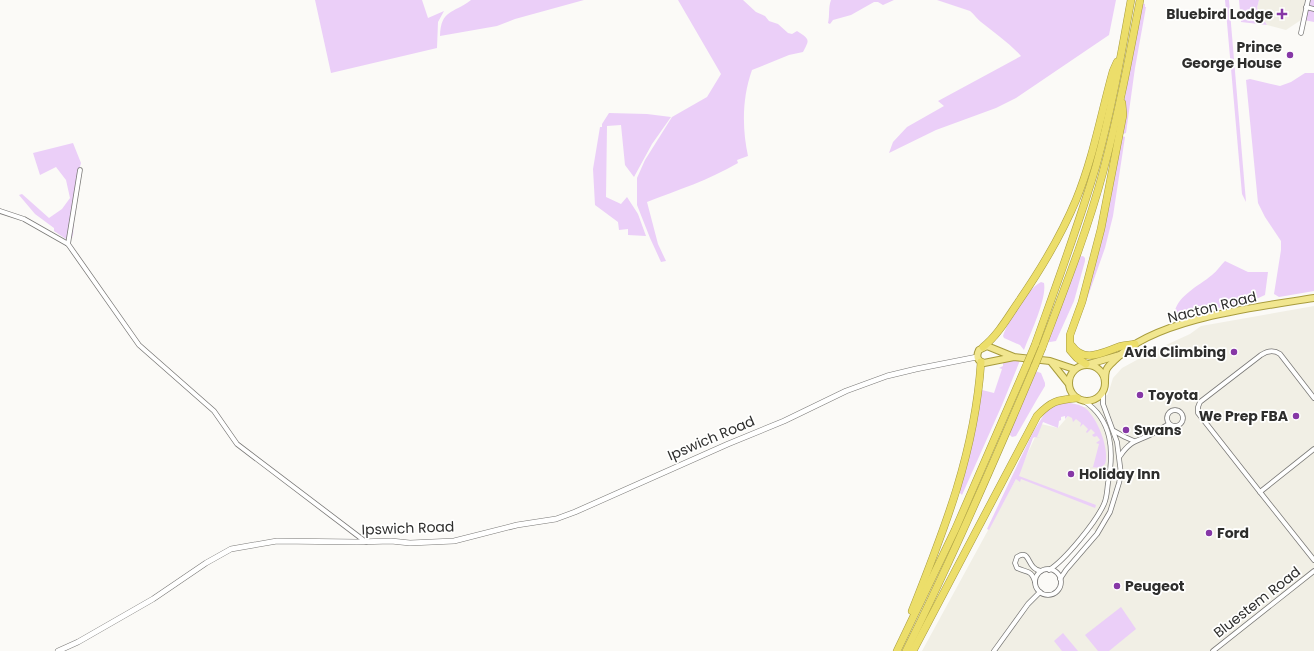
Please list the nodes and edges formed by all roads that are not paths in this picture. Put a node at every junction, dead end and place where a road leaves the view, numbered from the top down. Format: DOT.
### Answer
graph roads {
  1 [pos="1131,0"];
  2 [pos="1140,0"];
  3 [pos="1308,0"];
  4 [pos="1306,7"];
  5 [pos="1314,9"];
  6 [pos="1301,33"];
  7 [pos="1121,54"];
  8 [pos="1122,93"];
  9 [pos="80,170"];
  10 [pos="0,212"];
  11 [pos="68,244"];
  12 [pos="1314,298"];
  13 [pos="1070,342"];
  14 [pos="1135,344"];
  15 [pos="983,347"];
  16 [pos="1120,354"];
  17 [pos="1014,357"];
  18 [pos="979,360"];
  19 [pos="1050,361"];
  20 [pos="1087,364"];
  21 [pos="1074,369"];
  22 [pos="1105,380"];
  23 [pos="1068,383"];
  24 [pos="1103,391"];
  25 [pos="1314,398"];
  26 [pos="1080,399"];
  27 [pos="1169,424"];
  28 [pos="1114,431"];
  29 [pos="1134,441"];
  30 [pos="1314,449"];
  31 [pos="1120,456"];
  32 [pos="1260,492"];
  33 [pos="366,542"];
  34 [pos="1314,560"];
  35 [pos="1049,570"];
  36 [pos="1314,571"];
  37 [pos="1041,572"];
  38 [pos="1060,579"];
  39 [pos="1035,582"];
  40 [pos="1040,592"];
  41 [pos="905,636"];
  42 [pos="58,651"];
  43 [pos="896,651"];
  44 [pos="906,651"];
  45 [pos="913,651"];
  46 [pos="994,651"];
  47 [pos="1213,651"];
  1 -- 7 [label="highway"];
  2 -- 8 [label="highway"];
  3 -- 4 [label="street"];
  4 -- 5 [label="street"];
  4 -- 6 [label="street"];
  7 -- 15 [label="highway"];
  7 -- 41 [label="highway, bridge"];
  8 -- 13 [label="highway"];
  8 -- 44 [label="highway, bridge"];
  9 -- 11 [label="street"];
  10 -- 11 [label="street"];
  11 -- 33 [label="street"];
  12 -- 14 [label="main road, Nacton Road"];
  13 -- 14 [label="highway"];
  13 -- 20 [label="highway"];
  14 -- 16 [label="main road, Nacton Road"];
  15 -- 17 [label="main road"];
  15 -- 18 [label="main road"];
  16 -- 20 [label="main road, Nacton Road"];
  16 -- 22 [label="main road, Nacton Road"];
  17 -- 18 [label="main road"];
  17 -- 19 [label="main road"];
  18 -- 33 [label="street, Ipswich Road"];
  18 -- 41 [label="highway"];
  19 -- 21 [label="main road"];
  19 -- 23 [label="main road"];
  20 -- 21 [label="main road"];
  20 -- 22 [label="main road"];
  21 -- 23 [label="main road"];
  22 -- 24 [label="main road"];
  23 -- 26 [label="main road"];
  24 -- 26 [label="main road"];
  24 -- 28 [label="street"];
  25 -- 32 [label="street"];
  26 -- 35 [label="street"];
  26 -- 45 [label="highway"];
  27 -- 27 [label="street"];
  27 -- 29 [label="street"];
  28 -- 29 [label="street"];
  28 -- 31 [label="street"];
  29 -- 31 [label="street"];
  30 -- 32 [label="street"];
  31 -- 38 [label="street"];
  32 -- 34 [label="street"];
  33 -- 42 [label="street, Ipswich Road"];
  35 -- 37 [label="street"];
  35 -- 38 [label="street"];
  36 -- 47 [label="street, Bluestem Road"];
  37 -- 39 [label="street"];
  37 -- 39 [label="street"];
  38 -- 40 [label="street"];
  39 -- 40 [label="street"];
  40 -- 46 [label="street"];
  41 -- 43 [label="highway"];
}
